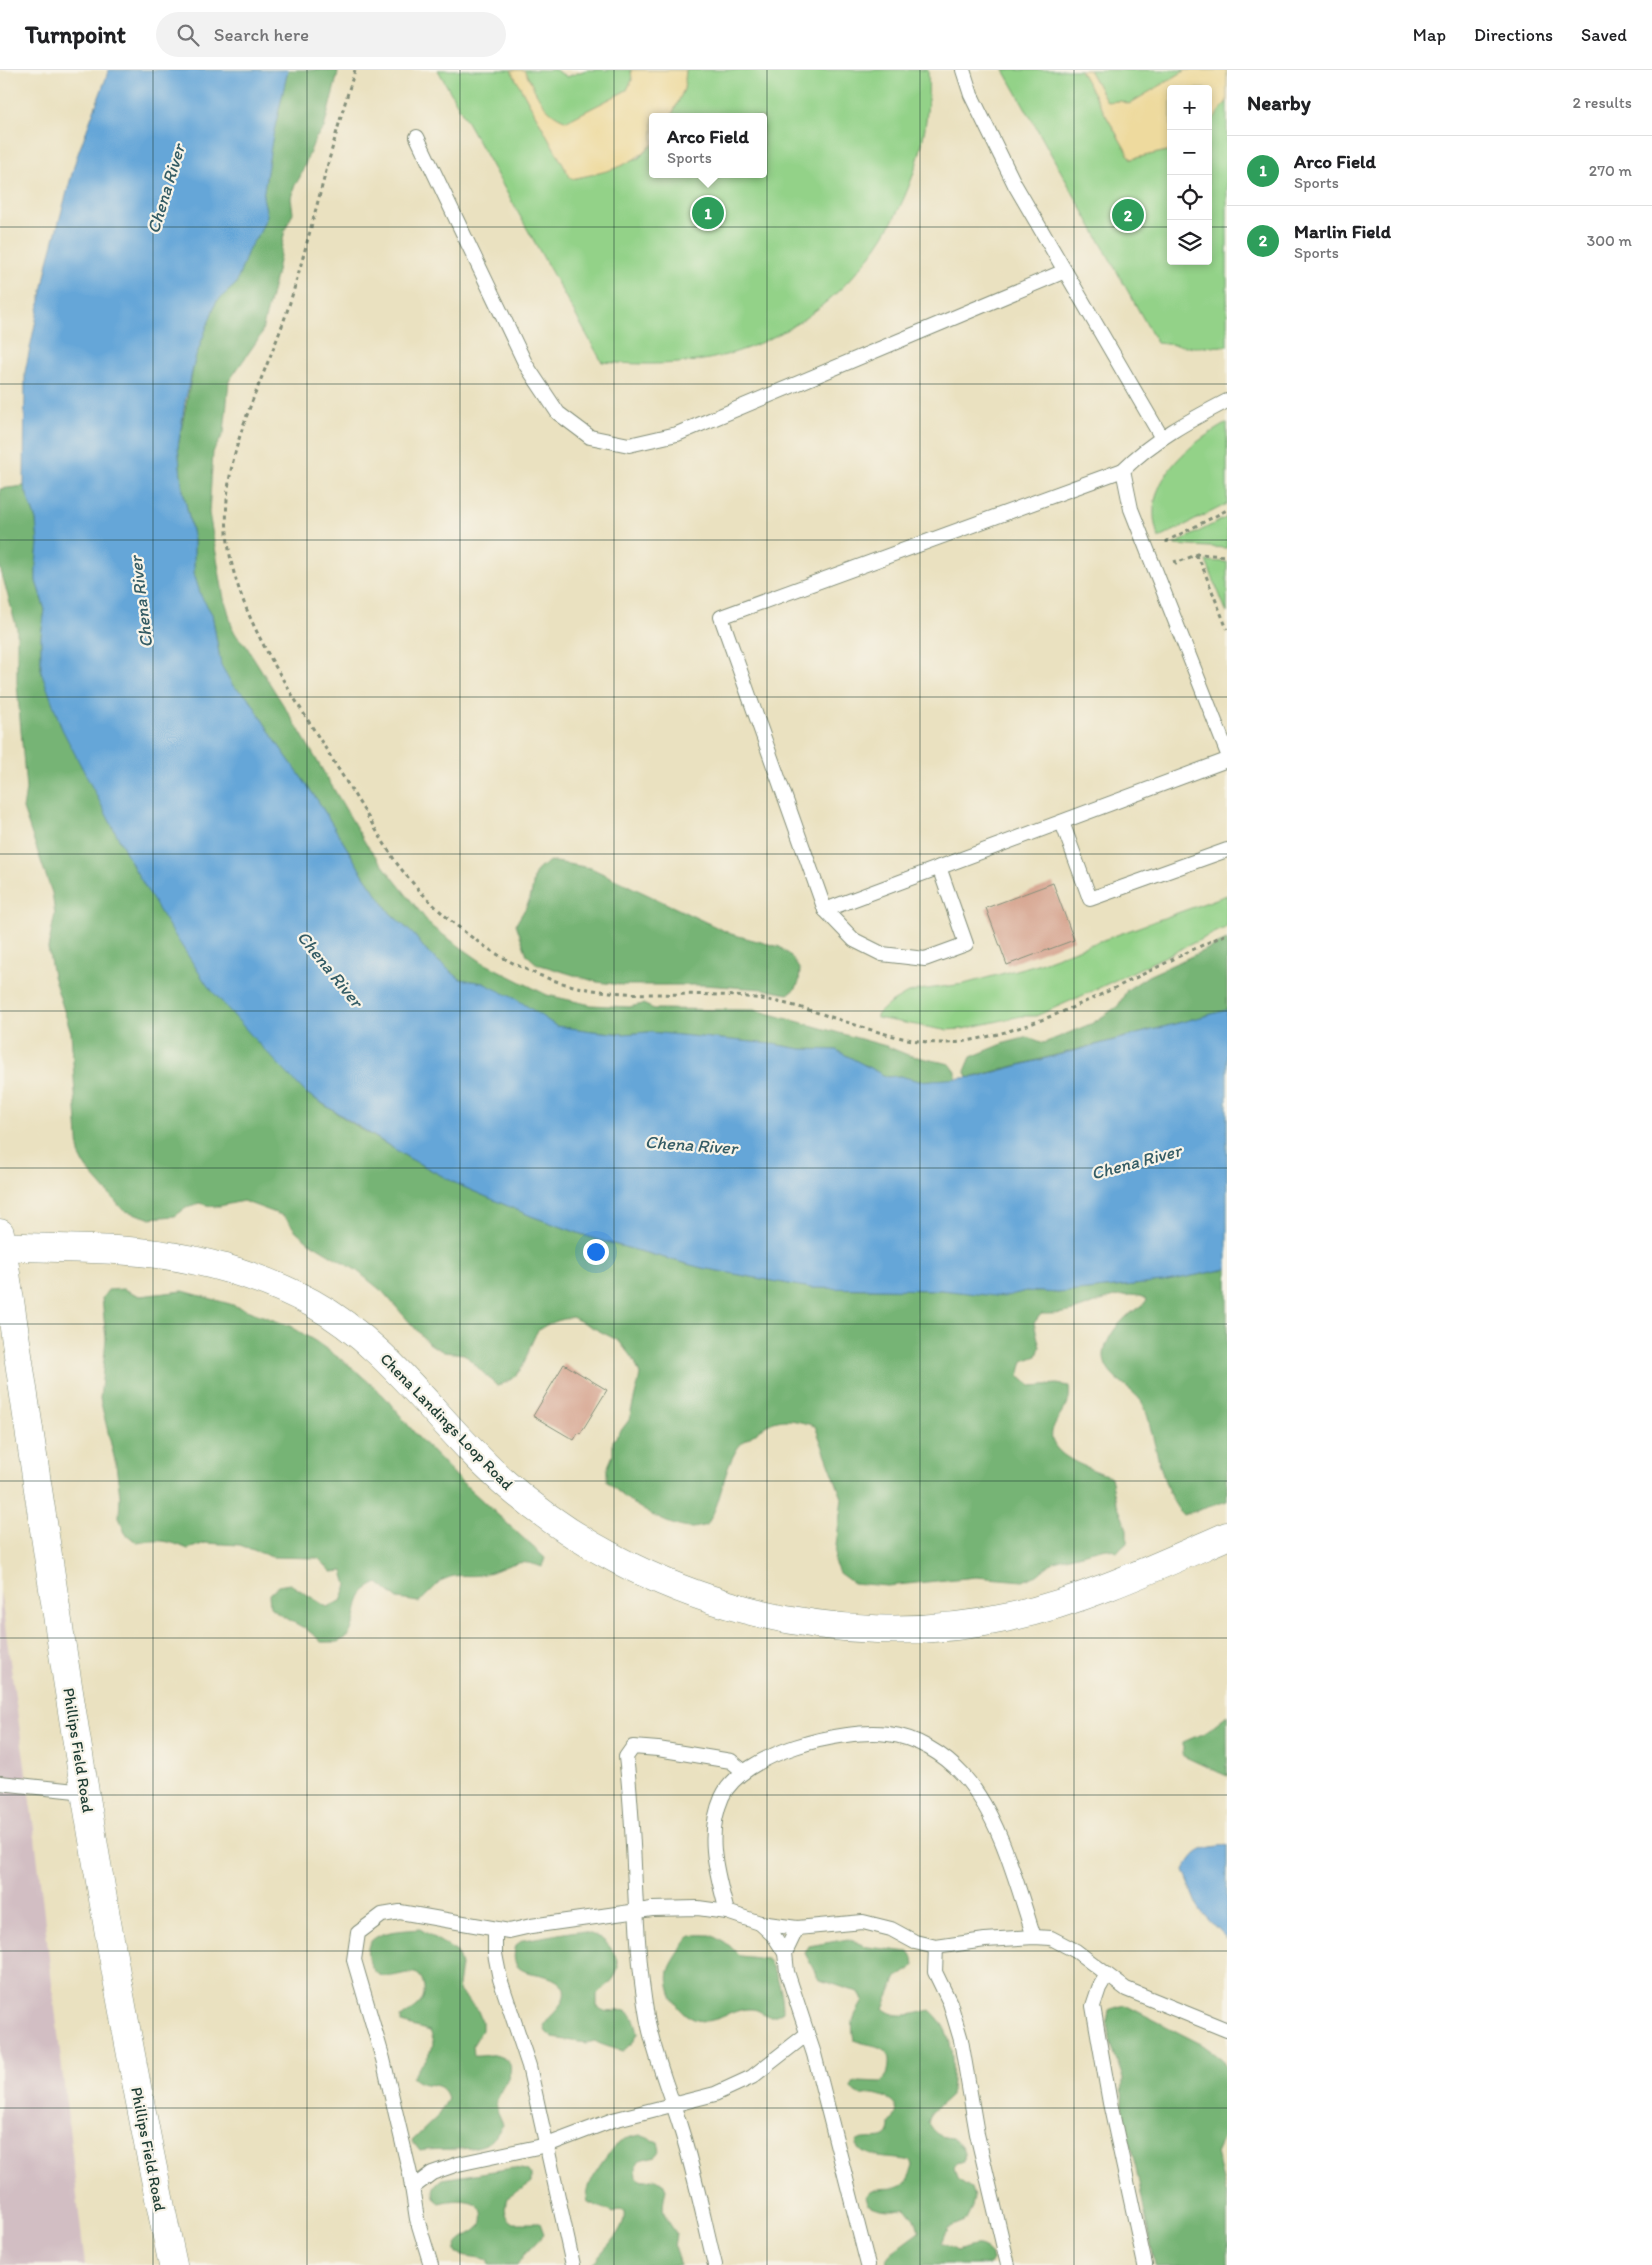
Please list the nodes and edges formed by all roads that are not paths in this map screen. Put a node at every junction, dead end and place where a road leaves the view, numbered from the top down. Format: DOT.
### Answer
graph roads {
  1 [pos="963,70"];
  2 [pos="417,137"];
  3 [pos="1065,271"];
  4 [pos="1227,401"];
  5 [pos="1162,438"];
  6 [pos="1123,470"];
  7 [pos="1225,743"];
  8 [pos="1227,760"];
  9 [pos="1062,822"];
  10 [pos="1227,850"];
  11 [pos="938,867"];
  12 [pos="825,910"];
  13 [pos="1,1242"];
  14 [pos="1227,1536"];
  15 [pos="743,1771"];
  16 [pos="0,1784"];
  17 [pos="85,1792"];
  18 [pos="636,1911"];
  19 [pos="727,1912"];
  20 [pos="760,1922"];
  21 [pos="798,1928"];
  22 [pos="495,1929"];
  23 [pos="1034,1937"];
  24 [pos="936,1947"];
  25 [pos="785,1953"];
  26 [pos="1106,1976"];
  27 [pos="1227,2030"];
  28 [pos="807,2034"];
  29 [pos="673,2106"];
  30 [pos="547,2145"];
  31 [pos="412,2188"];
  32 [pos="173,2265"];
  33 [pos="431,2265"];
  34 [pos="573,2265"];
  35 [pos="715,2265"];
  36 [pos="868,2265"];
  37 [pos="1008,2265"];
  38 [pos="1145,2265"];
  1 -- 3 [label="lane"];
  2 -- 3 [label="lane"];
  3 -- 5 [label="lane"];
  4 -- 5 [label="lane"];
  5 -- 6 [label="lane"];
  6 -- 7 [label="lane"];
  6 -- 12 [label="lane"];
  8 -- 9 [label="lane"];
  9 -- 10 [label="lane"];
  9 -- 11 [label="lane"];
  11 -- 12 [label="lane"];
  11 -- 12 [label="lane"];
  13 -- 14 [label="street, Chena Landings Loop Road"];
  13 -- 17 [label="street, Phillips Field Road"];
  15 -- 18 [label="lane"];
  15 -- 19 [label="lane"];
  15 -- 23 [label="lane"];
  16 -- 17 [label="lane"];
  17 -- 32 [label="street, Phillips Field Road"];
  18 -- 19 [label="lane"];
  18 -- 22 [label="lane"];
  18 -- 29 [label="lane"];
  19 -- 20 [label="lane"];
  20 -- 21 [label="lane"];
  20 -- 25 [label="lane"];
  21 -- 24 [label="lane"];
  21 -- 25 [label="lane"];
  22 -- 30 [label="lane"];
  22 -- 31 [label="lane"];
  23 -- 24 [label="lane"];
  23 -- 26 [label="lane"];
  24 -- 37 [label="lane"];
  25 -- 28 [label="lane"];
  26 -- 27 [label="lane"];
  26 -- 38 [label="lane"];
  28 -- 29 [label="lane"];
  28 -- 36 [label="lane"];
  29 -- 30 [label="lane"];
  29 -- 35 [label="lane"];
  30 -- 31 [label="lane"];
  30 -- 34 [label="lane"];
  31 -- 33 [label="lane"];
}
